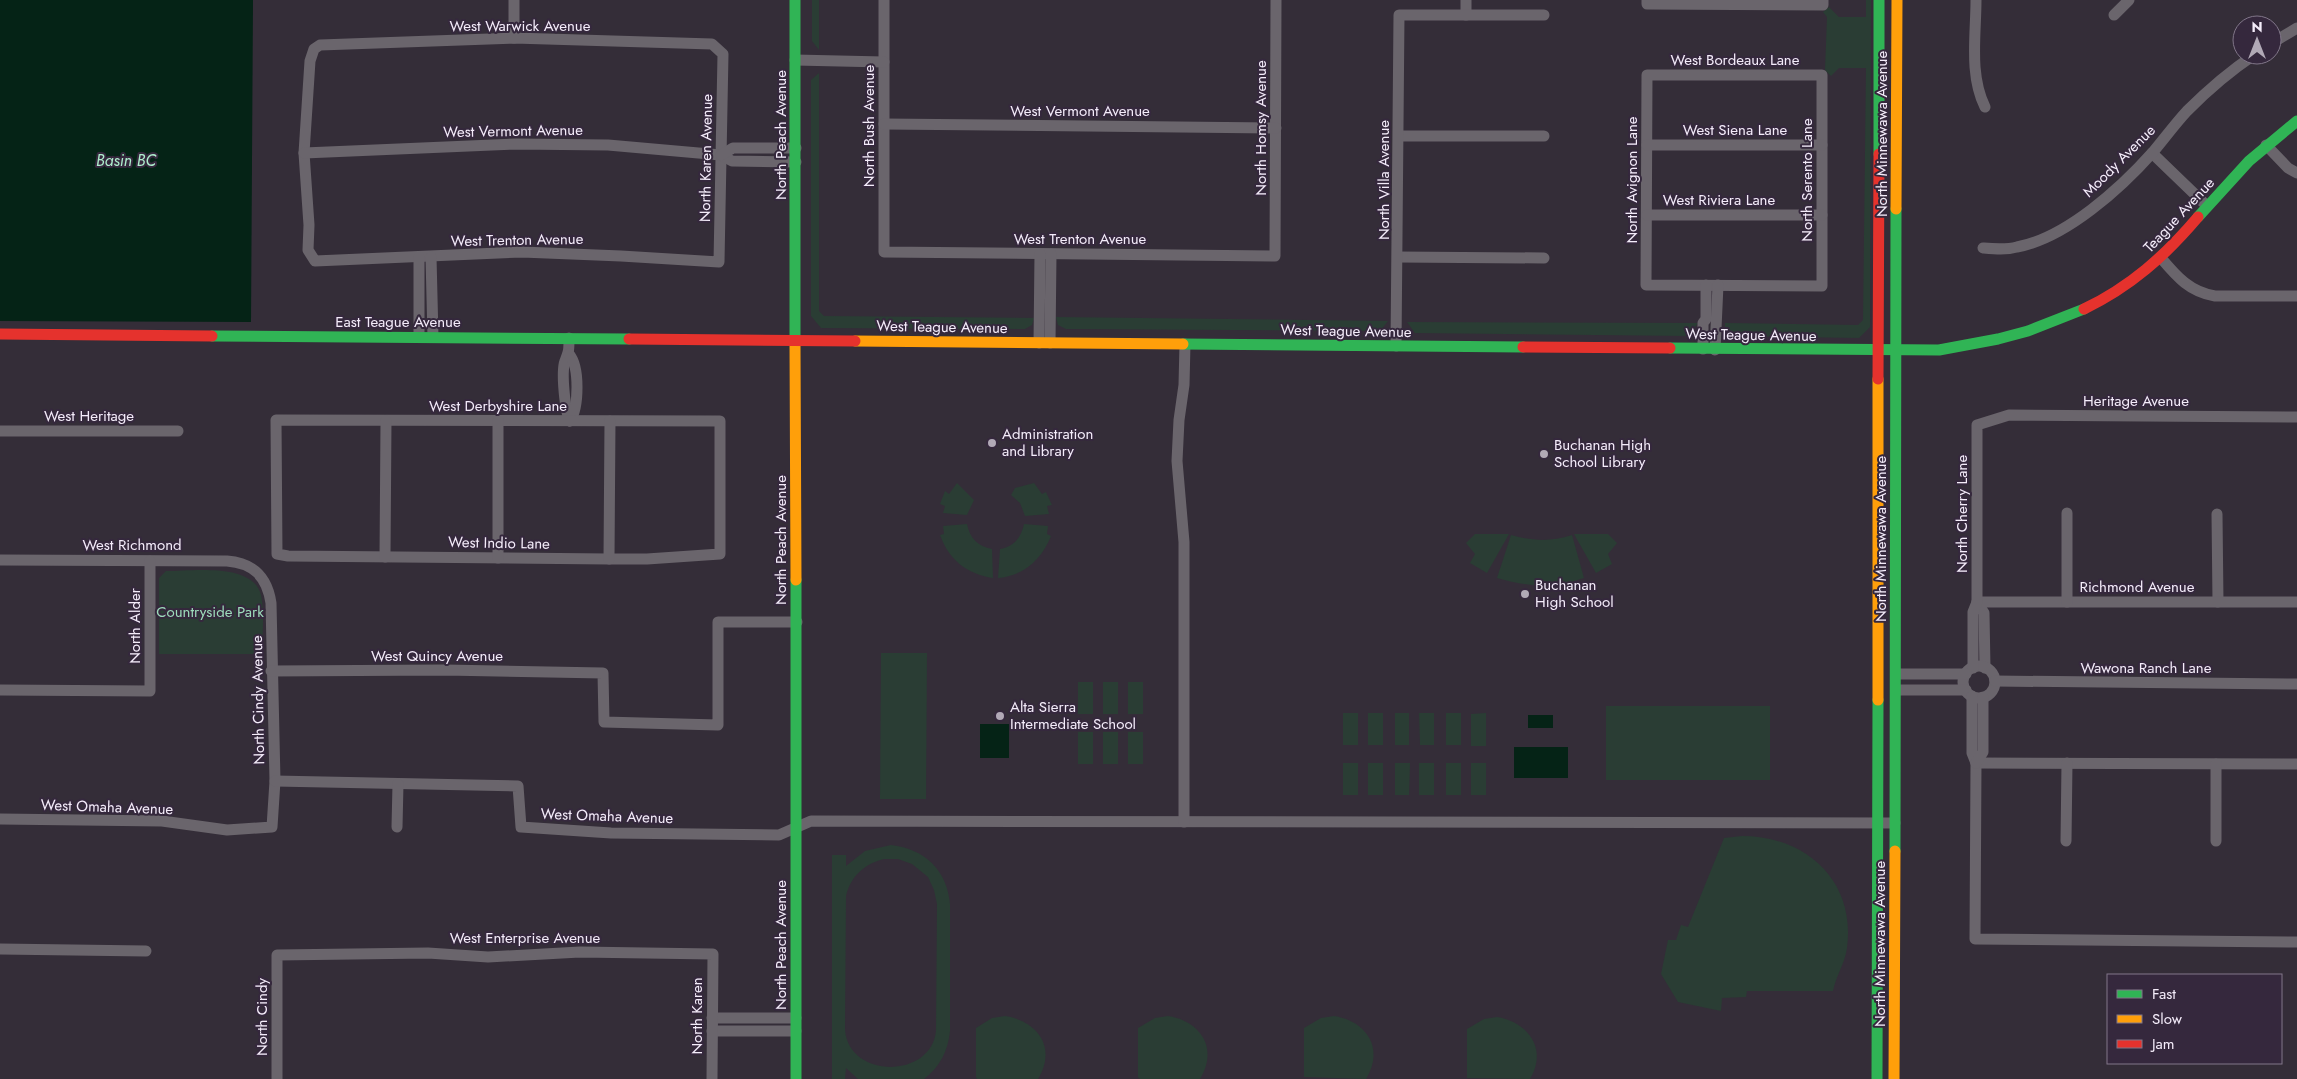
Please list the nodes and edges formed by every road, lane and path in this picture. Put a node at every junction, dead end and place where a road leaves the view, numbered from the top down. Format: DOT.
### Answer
graph roads {
  1 [pos="514,0"];
  2 [pos="795,0"];
  3 [pos="884,0"];
  4 [pos="1276,0"];
  5 [pos="1466,0"];
  6 [pos="1879,0"];
  7 [pos="1897,0"];
  8 [pos="1976,0"];
  9 [pos="2129,0"];
  10 [pos="1647,2"];
  11 [pos="1823,2"];
  12 [pos="1466,15"];
  13 [pos="1544,15"];
  14 [pos="2114,15"];
  15 [pos="2297,28"];
  16 [pos="2282,37"];
  17 [pos="514,38"];
  18 [pos="723,54"];
  19 [pos="795,60"];
  20 [pos="884,62"];
  21 [pos="2239,65"];
  22 [pos="1647,74"];
  23 [pos="1822,75"];
  24 [pos="1985,107"];
  25 [pos="2297,121"];
  26 [pos="884,124"];
  27 [pos="1276,128"];
  28 [pos="1399,136"];
  29 [pos="1544,136"];
  30 [pos="1647,145"];
  31 [pos="1822,145"];
  32 [pos="2266,145"];
  33 [pos="796,148"];
  34 [pos="304,153"];
  35 [pos="2152,153"];
  36 [pos="721,155"];
  37 [pos="796,162"];
  38 [pos="2297,173"];
  39 [pos="2207,206"];
  40 [pos="1647,215"];
  41 [pos="1822,215"];
  42 [pos="1983,248"];
  43 [pos="884,252"];
  44 [pos="1045,254"];
  45 [pos="1275,256"];
  46 [pos="419,257"];
  47 [pos="431,257"];
  48 [pos="1398,257"];
  49 [pos="1544,258"];
  50 [pos="2161,258"];
  51 [pos="719,262"];
  52 [pos="1712,285"];
  53 [pos="2297,296"];
  54 [pos="0,334"];
  55 [pos="419,337"];
  56 [pos="433,337"];
  57 [pos="569,338"];
  58 [pos="796,340"];
  59 [pos="1045,343"];
  60 [pos="1185,344"];
  61 [pos="1396,346"];
  62 [pos="1709,349"];
  63 [pos="1879,351"];
  64 [pos="1896,351"];
  65 [pos="567,358"];
  66 [pos="570,387"];
  67 [pos="2297,417"];
  68 [pos="386,421"];
  69 [pos="498,421"];
  70 [pos="570,421"];
  71 [pos="610,421"];
  72 [pos="1977,425"];
  73 [pos="0,431"];
  74 [pos="178,431"];
  75 [pos="2067,513"];
  76 [pos="2217,514"];
  77 [pos="277,554"];
  78 [pos="720,554"];
  79 [pos="385,557"];
  80 [pos="498,558"];
  81 [pos="609,559"];
  82 [pos="0,560"];
  83 [pos="150,560"];
  84 [pos="260,574"];
  85 [pos="1977,602"];
  86 [pos="2067,602"];
  87 [pos="2218,602"];
  88 [pos="2297,602"];
  89 [pos="1879,616"];
  90 [pos="796,622"];
  91 [pos="1974,670"];
  92 [pos="271,671"];
  93 [pos="1896,674"];
  94 [pos="1995,681"];
  95 [pos="2297,684"];
  96 [pos="0,690"];
  97 [pos="1896,690"];
  98 [pos="1974,695"];
  99 [pos="1895,754"];
  100 [pos="1976,763"];
  101 [pos="2066,763"];
  102 [pos="2216,764"];
  103 [pos="2297,764"];
  104 [pos="274,781"];
  105 [pos="398,784"];
  106 [pos="0,819"];
  107 [pos="1184,822"];
  108 [pos="1878,823"];
  109 [pos="1895,823"];
  110 [pos="272,827"];
  111 [pos="397,827"];
  112 [pos="796,828"];
  113 [pos="2066,841"];
  114 [pos="2216,841"];
  115 [pos="2297,942"];
  116 [pos="0,949"];
  117 [pos="146,951"];
  118 [pos="713,954"];
  119 [pos="277,955"];
  120 [pos="712,1018"];
  121 [pos="796,1018"];
  122 [pos="712,1031"];
  123 [pos="796,1031"];
  124 [pos="277,1079"];
  125 [pos="712,1079"];
  126 [pos="796,1079"];
  127 [pos="1877,1079"];
  128 [pos="1894,1079"];
  1 -- 17 [label="street"];
  2 -- 19 [label="street, North Peach Avenue"];
  3 -- 20 [label="street, North Bush Avenue"];
  4 -- 27 [label="street, North Homsy Avenue"];
  5 -- 12 [label="street"];
  6 -- 63 [label="street, North Minnewawa Avenue"];
  7 -- 64 [label="street, North Minnewawa Avenue"];
  8 -- 24 [label="street"];
  9 -- 14 [label="street"];
  10 -- 11 [label="street"];
  12 -- 13 [label="street"];
  12 -- 28 [label="street, North Villa Avenue"];
  15 -- 16 [label="street"];
  17 -- 18 [label="street, West Warwick Avenue"];
  17 -- 34 [label="street, West Warwick Avenue"];
  18 -- 36 [label="street, North Karen Avenue"];
  19 -- 20 [label="street"];
  19 -- 33 [label="street, North Peach Avenue"];
  20 -- 26 [label="street, North Bush Avenue"];
  21 -- 35 [label="street, Moody Avenue"];
  22 -- 23 [label="street, West Bordeaux Lane"];
  22 -- 30 [label="street, North Avignon Lane"];
  23 -- 31 [label="street, North Serento Lane"];
  25 -- 32 [label="street, Teague Avenue"];
  26 -- 27 [label="street, West Vermont Avenue"];
  26 -- 43 [label="street, North Bush Avenue"];
  27 -- 45 [label="street, North Homsy Avenue"];
  28 -- 29 [label="street"];
  28 -- 48 [label="street, North Villa Avenue"];
  30 -- 31 [label="street, West Siena Lane"];
  30 -- 40 [label="street, North Avignon Lane"];
  31 -- 41 [label="street, North Serento Lane"];
  32 -- 38 [label="street"];
  32 -- 39 [label="street, Teague Avenue"];
  33 -- 36 [label="street, West Vermont Avenue"];
  33 -- 37 [label="street, North Peach Avenue"];
  34 -- 36 [label="street, West Vermont Avenue"];
  34 -- 46 [label="street, West Trenton Avenue"];
  35 -- 39 [label="street"];
  35 -- 42 [label="street, Moody Avenue"];
  36 -- 37 [label="street, West Vermont Avenue"];
  36 -- 51 [label="street, North Karen Avenue"];
  37 -- 58 [label="street, North Peach Avenue"];
  39 -- 50 [label="street, Teague Avenue"];
  40 -- 41 [label="street, West Riviera Lane"];
  40 -- 52 [label="street, North Avignon Lane"];
  41 -- 52 [label="street, North Serento Lane"];
  43 -- 44 [label="street, West Trenton Avenue"];
  44 -- 45 [label="street, West Trenton Avenue"];
  44 -- 59 [label="street"];
  46 -- 47 [label="street, West Trenton Avenue"];
  46 -- 55 [label="street"];
  47 -- 51 [label="street, West Trenton Avenue"];
  47 -- 56 [label="street"];
  48 -- 49 [label="street"];
  48 -- 61 [label="street, North Villa Avenue"];
  50 -- 53 [label="street"];
  50 -- 64 [label="street, Teague Avenue"];
  52 -- 62 [label="street"];
  54 -- 55 [label="street, East Teague Avenue"];
  55 -- 56 [label="street, East Teague Avenue"];
  56 -- 57 [label="street, East Teague Avenue"];
  57 -- 58 [label="street, East Teague Avenue"];
  57 -- 65 [label="street"];
  58 -- 59 [label="street, West Teague Avenue"];
  58 -- 90 [label="street, North Peach Avenue"];
  59 -- 60 [label="street, West Teague Avenue"];
  60 -- 61 [label="street, West Teague Avenue"];
  60 -- 107 [label="street"];
  61 -- 62 [label="street, West Teague Avenue"];
  62 -- 63 [label="street, West Teague Avenue"];
  63 -- 64 [label="street, West Teague Avenue"];
  63 -- 89 [label="street, North Minnewawa Avenue"];
  64 -- 93 [label="street, North Minnewawa Avenue"];
  65 -- 66 [label="street"];
  65 -- 66 [label="street"];
  66 -- 70 [label="street"];
  67 -- 72 [label="street, Heritage Avenue"];
  68 -- 69 [label="street, West Derbyshire Lane"];
  68 -- 77 [label="street, West Derbyshire Lane"];
  68 -- 79 [label="street"];
  69 -- 70 [label="street, West Derbyshire Lane"];
  69 -- 80 [label="street"];
  70 -- 71 [label="street, West Derbyshire Lane"];
  71 -- 78 [label="street, West Derbyshire Lane"];
  71 -- 81 [label="street"];
  72 -- 85 [label="street, North Cherry Lane"];
  73 -- 74 [label="street, West Heritage"];
  75 -- 86 [label="street"];
  76 -- 87 [label="street"];
  77 -- 79 [label="street, West Indio Lane"];
  78 -- 81 [label="street, West Indio Lane"];
  79 -- 80 [label="street, West Indio Lane"];
  80 -- 81 [label="street, West Indio Lane"];
  82 -- 83 [label="street, West Richmond"];
  83 -- 84 [label="street, West Richmond"];
  83 -- 96 [label="street, North Alder"];
  84 -- 92 [label="street, North Cindy Avenue"];
  85 -- 86 [label="street, Richmond Avenue"];
  85 -- 91 [label="street, North Cherry Lane"];
  86 -- 87 [label="street, Richmond Avenue"];
  87 -- 88 [label="street, Richmond Avenue"];
  89 -- 99 [label="street"];
  89 -- 108 [label="street, North Minnewawa Avenue"];
  90 -- 92 [label="street, West Quincy Avenue"];
  90 -- 112 [label="street, North Peach Avenue"];
  91 -- 93 [label="street"];
  91 -- 94 [label="street"];
  91 -- 98 [label="street"];
  92 -- 104 [label="street, North Cindy Avenue"];
  93 -- 97 [label="street, North Minnewawa Avenue"];
  94 -- 95 [label="street, Wawona Ranch Lane"];
  94 -- 98 [label="street"];
  97 -- 98 [label="street"];
  97 -- 99 [label="street, North Minnewawa Avenue"];
  98 -- 100 [label="street"];
  99 -- 109 [label="street, North Minnewawa Avenue"];
  100 -- 101 [label="street"];
  100 -- 115 [label="street"];
  101 -- 102 [label="street"];
  101 -- 113 [label="street"];
  102 -- 103 [label="street"];
  102 -- 114 [label="street"];
  104 -- 105 [label="street, West Omaha Avenue"];
  104 -- 110 [label="street, North Cindy Avenue"];
  105 -- 111 [label="street"];
  105 -- 112 [label="street, West Omaha Avenue"];
  106 -- 110 [label="street, West Omaha Avenue"];
  107 -- 108 [label="street"];
  107 -- 112 [label="street"];
  108 -- 109 [label="street"];
  108 -- 127 [label="street, North Minnewawa Avenue"];
  109 -- 128 [label="street, North Minnewawa Avenue"];
  112 -- 121 [label="street, North Peach Avenue"];
  116 -- 117 [label="street"];
  118 -- 119 [label="street, West Enterprise Avenue"];
  118 -- 120 [label="street, North Karen"];
  119 -- 124 [label="street, North Cindy"];
  120 -- 121 [label="street"];
  120 -- 122 [label="street, North Karen"];
  121 -- 123 [label="street, North Peach Avenue"];
  122 -- 123 [label="street"];
  122 -- 125 [label="street, North Karen"];
  123 -- 126 [label="street, North Peach Avenue"];
}
